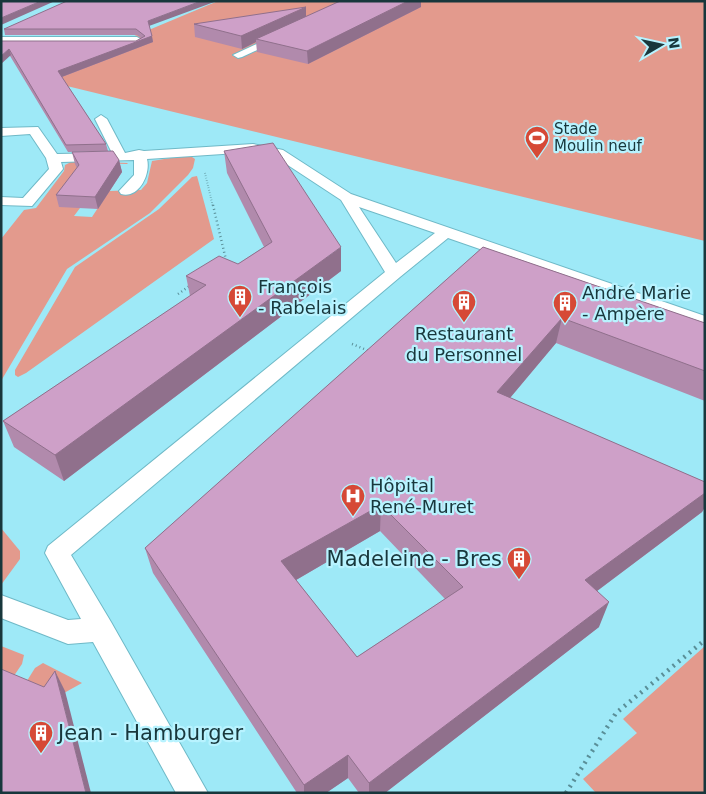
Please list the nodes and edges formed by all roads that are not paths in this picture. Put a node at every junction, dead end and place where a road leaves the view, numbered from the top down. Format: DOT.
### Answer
graph roads {
  1 [pos="289,32"];
  2 [pos="1,41"];
  3 [pos="137,41"];
  4 [pos="238,55"];
  5 [pos="101,119"];
  6 [pos="2,131"];
  7 [pos="139,154"];
  8 [pos="120,157"];
  9 [pos="53,158"];
  10 [pos="126,191"];
  11 [pos="346,197"];
  12 [pos="1,201"];
  13 [pos="446,232"];
  14 [pos="394,273"];
  15 [pos="705,322"];
  16 [pos="1,606"];
  17 [pos="102,630"];
  18 [pos="193,793"];
  1 -- 4 [label="lane"];
  2 -- 3 [label="street"];
  5 -- 8 [label="lane"];
  6 -- 9 [label="lane"];
  7 -- 8 [label="lane"];
  7 -- 10 [label="lane"];
  7 -- 11 [label="lane"];
  8 -- 9 [label="lane"];
  9 -- 12 [label="lane"];
  11 -- 13 [label="lane"];
  11 -- 14 [label="lane"];
  13 -- 14 [label="lane"];
  13 -- 15 [label="lane"];
  14 -- 17 [label="lane"];
  16 -- 17 [label="lane"];
  17 -- 18 [label="lane"];
}
